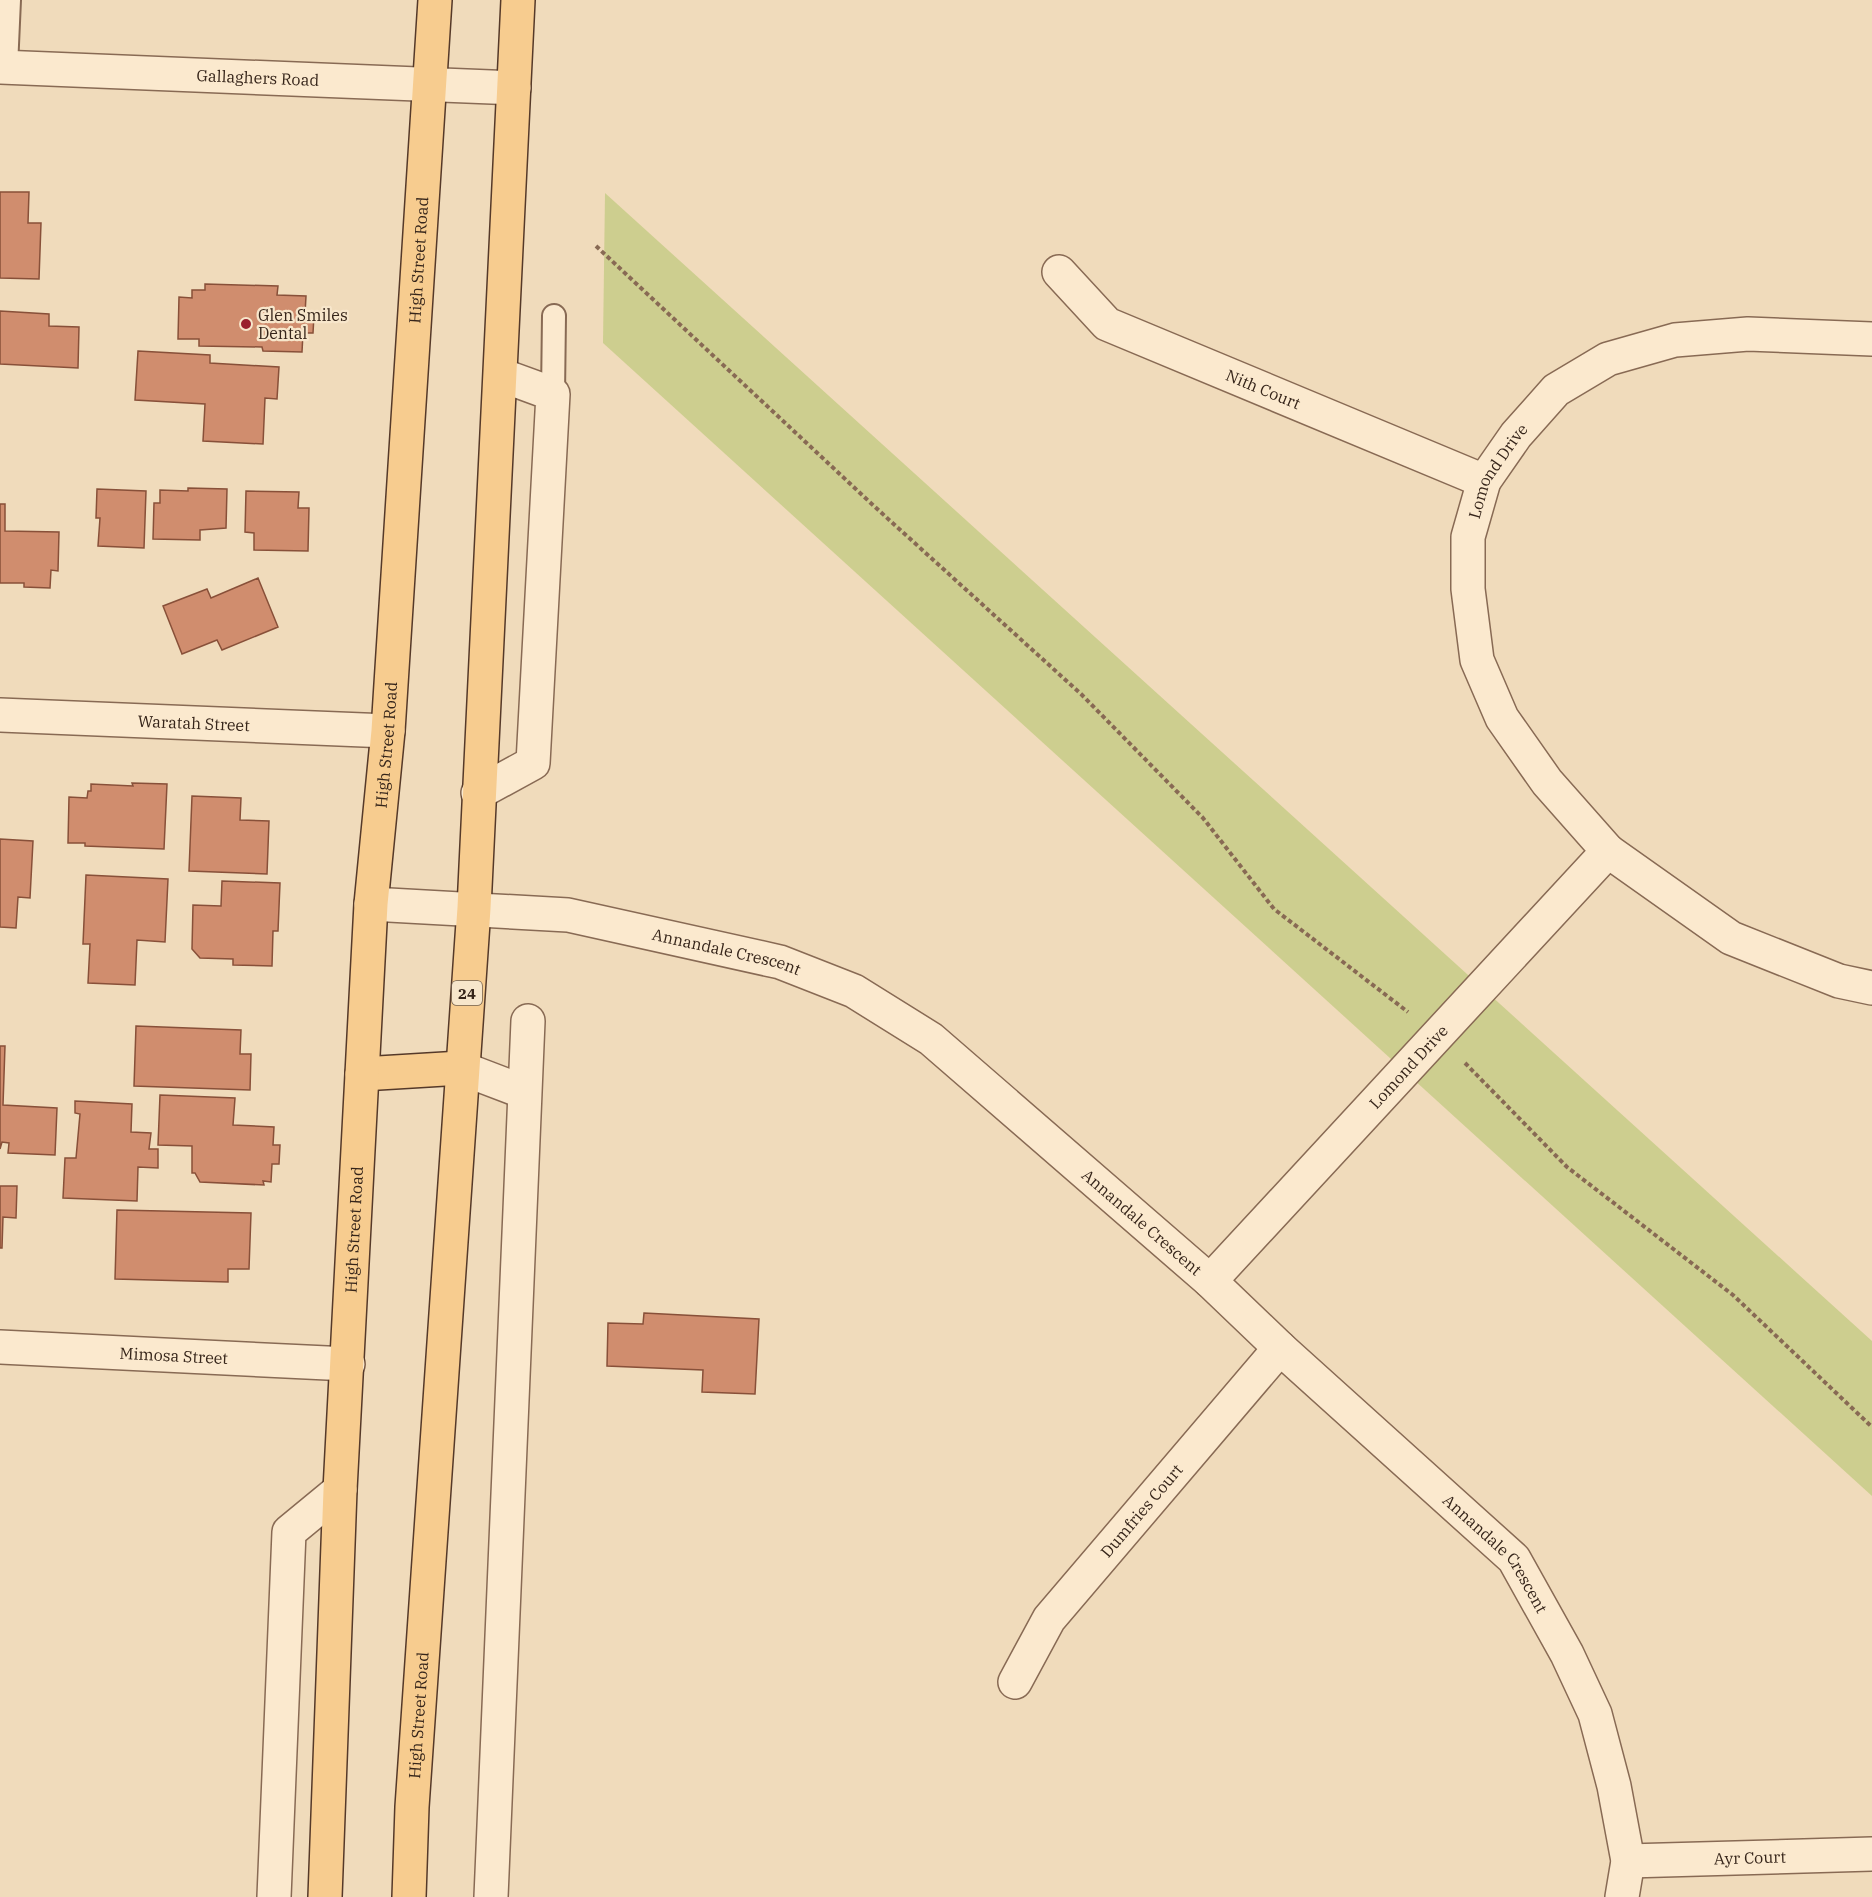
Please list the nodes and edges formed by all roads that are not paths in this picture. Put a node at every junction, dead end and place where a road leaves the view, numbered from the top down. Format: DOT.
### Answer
graph roads {
  1 [pos="9,0"];
  2 [pos="435,0"];
  3 [pos="518,0"];
  4 [pos="3,67"];
  5 [pos="429,84"];
  6 [pos="514,88"];
  7 [pos="1059,272"];
  8 [pos="554,316"];
  9 [pos="1872,339"];
  10 [pos="501,375"];
  11 [pos="553,394"];
  12 [pos="1484,481"];
  13 [pos="0,715"];
  14 [pos="388,731"];
  15 [pos="478,793"];
  16 [pos="1608,851"];
  17 [pos="371,904"];
  18 [pos="474,908"];
  19 [pos="1872,988"];
  20 [pos="528,1021"];
  21 [pos="462,1068"];
  22 [pos="362,1074"];
  23 [pos="524,1092"];
  24 [pos="1210,1281"];
  25 [pos="0,1347"];
  26 [pos="1280,1348"];
  27 [pos="348,1364"];
  28 [pos="340,1490"];
  29 [pos="1016,1682"];
  30 [pos="1872,1854"];
  31 [pos="1628,1860"];
  32 [pos="274,1897"];
  33 [pos="325,1897"];
  34 [pos="409,1897"];
  35 [pos="491,1897"];
  36 [pos="1622,1897"];
  1 -- 4 [label="lane"];
  2 -- 5 [label="main road, High Street Road"];
  3 -- 6 [label="main road, High Street Road / 24"];
  4 -- 5 [label="street, Gallaghers Road"];
  5 -- 6 [label="street, Gallaghers Road"];
  5 -- 14 [label="main road, High Street Road"];
  6 -- 10 [label="main road, High Street Road / 24"];
  7 -- 12 [label="street, Nith Court"];
  8 -- 11 [label="lane"];
  9 -- 12 [label="street, Lomond Drive"];
  10 -- 11 [label="street"];
  10 -- 15 [label="main road, High Street Road / 24"];
  11 -- 15 [label="street"];
  12 -- 16 [label="street, Lomond Drive"];
  13 -- 14 [label="street, Waratah Street"];
  14 -- 17 [label="main road, High Street Road"];
  15 -- 18 [label="main road, High Street Road / 24"];
  16 -- 19 [label="street, Lomond Drive"];
  16 -- 24 [label="street, Lomond Drive"];
  17 -- 18 [label="street, Annandale Crescent"];
  17 -- 22 [label="main road, High Street Road"];
  18 -- 21 [label="main road, High Street Road / 24"];
  18 -- 24 [label="street, Annandale Crescent"];
  20 -- 23 [label="street"];
  21 -- 22 [label="main road"];
  21 -- 23 [label="street"];
  21 -- 34 [label="main road, High Street Road / 24"];
  22 -- 27 [label="main road, High Street Road"];
  23 -- 35 [label="street"];
  24 -- 26 [label="street, Annandale Crescent"];
  25 -- 27 [label="street, Mimosa Street"];
  26 -- 29 [label="street, Dumfries Court"];
  26 -- 31 [label="street, Annandale Crescent"];
  27 -- 28 [label="main road, High Street Road"];
  28 -- 32 [label="street"];
  28 -- 33 [label="main road, High Street Road"];
  30 -- 31 [label="street, Ayr Court"];
  31 -- 36 [label="street, Annandale Crescent"];
}
